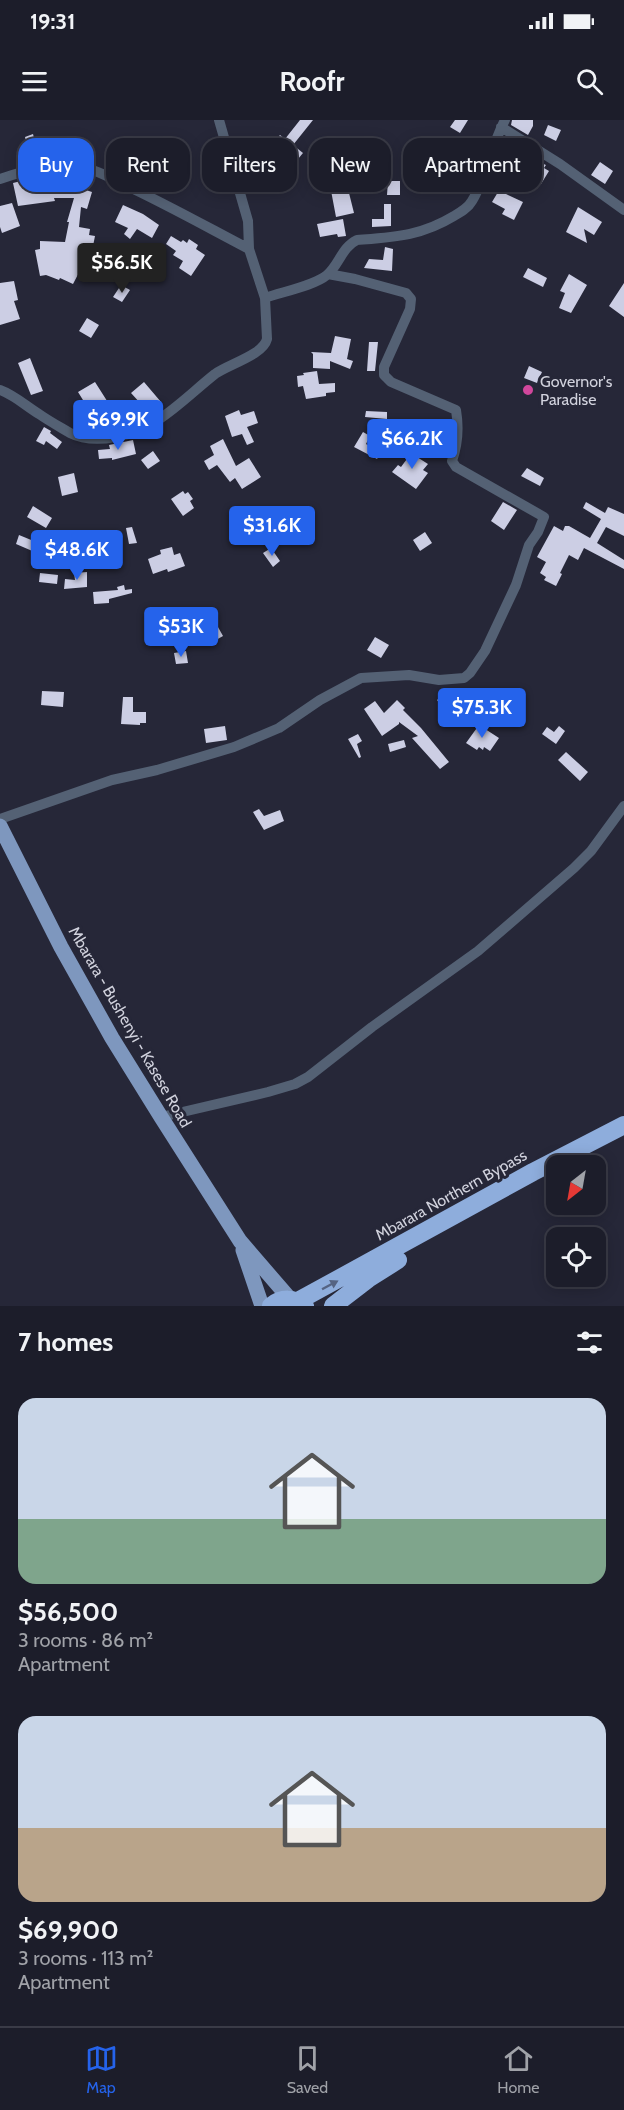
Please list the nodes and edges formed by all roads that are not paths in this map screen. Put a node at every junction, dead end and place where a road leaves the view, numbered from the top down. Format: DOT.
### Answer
graph roads {
  1 [pos="219,120"];
  2 [pos="503,123"];
  3 [pos="0,179"];
  4 [pos="624,210"];
  5 [pos="249,249"];
  6 [pos="328,274"];
  7 [pos="264,298"];
  8 [pos="0,390"];
  9 [pos="624,806"];
  10 [pos="0,819"];
  11 [pos="0,826"];
  12 [pos="161,1117"];
  13 [pos="624,1125"];
  14 [pos="624,1138"];
  15 [pos="591,1155"];
  16 [pos="546,1177"];
  17 [pos="240,1241"];
  18 [pos="298,1302"];
  19 [pos="262,1306"];
  20 [pos="272,1306"];
  21 [pos="333,1306"];
  1 -- 5 [label="street"];
  2 -- 4 [label="street"];
  2 -- 6 [label="street"];
  3 -- 5 [label="street"];
  5 -- 7 [label="street"];
  6 -- 7 [label="street"];
  6 -- 10 [label="street"];
  7 -- 8 [label="street"];
  9 -- 12 [label="street"];
  11 -- 12 [label="main road, Mbarara - Bushenyi - Kasese Road"];
  12 -- 17 [label="main road, Mbarara - Bushenyi - Kasese Road"];
  18 -- 13 [label="highway, Mbarara Northern Bypass, one-way"];
  14 -- 15 [label="highway"];
  16 -- 21 [label="highway, Mbarara Northern Bypass"];
  17 -- 18 [label="main road, Mbarara - Bushenyi - Kasese Road"];
  17 -- 19 [label="main road, Mbarara - Bushenyi - Kasese Road"];
  18 -- 20 [label="highway, Mbarara Northern Bypass"];
}
